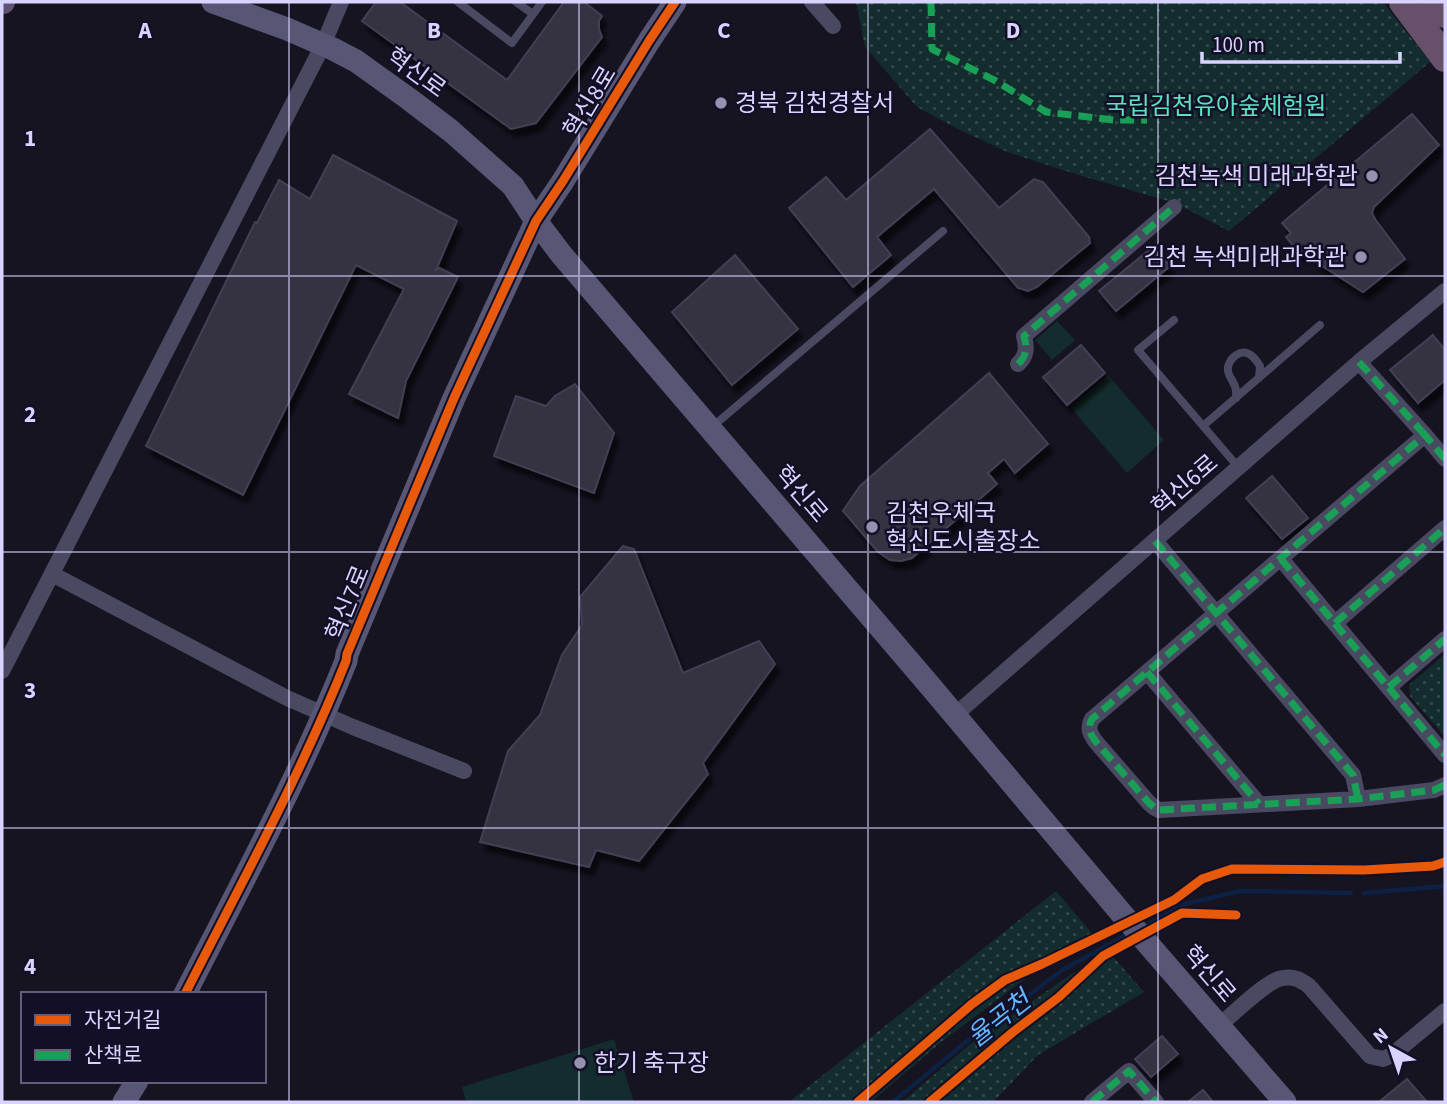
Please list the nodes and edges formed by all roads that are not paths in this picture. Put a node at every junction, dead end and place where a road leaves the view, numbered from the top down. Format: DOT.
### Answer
graph roads {
  1 [pos="213,2"];
  2 [pos="341,2"];
  3 [pos="458,2"];
  4 [pos="516,2"];
  5 [pos="542,2"];
  6 [pos="675,2"];
  7 [pos="812,2"];
  8 [pos="1403,2"];
  9 [pos="1436,2"];
  10 [pos="533,14"];
  11 [pos="1445,14"];
  12 [pos="833,26"];
  13 [pos="323,45"];
  14 [pos="1445,58"];
  15 [pos="1174,208"];
  16 [pos="536,221"];
  17 [pos="943,231"];
  18 [pos="1445,290"];
  19 [pos="1174,320"];
  20 [pos="1320,325"];
  21 [pos="1359,362"];
  22 [pos="1018,364"];
  23 [pos="1259,378"];
  24 [pos="1236,398"];
  25 [pos="1203,426"];
  26 [pos="710,429"];
  27 [pos="1425,435"];
  28 [pos="1445,459"];
  29 [pos="1239,468"];
  30 [pos="1445,528"];
  31 [pos="1155,541"];
  32 [pos="1281,559"];
  33 [pos="52,574"];
  34 [pos="1216,613"];
  35 [pos="1335,623"];
  36 [pos="1445,639"];
  37 [pos="2,671"];
  38 [pos="1147,672"];
  39 [pos="1389,687"];
  40 [pos="325,714"];
  41 [pos="955,715"];
  42 [pos="1445,755"];
  43 [pos="464,771"];
  44 [pos="1445,785"];
  45 [pos="1358,799"];
  46 [pos="1259,804"];
  47 [pos="186,992"];
  48 [pos="1445,1011"];
  49 [pos="1219,1026"];
  50 [pos="135,1083"];
  51 [pos="124,1102"];
  52 [pos="1092,1102"];
  53 [pos="1156,1102"];
  54 [pos="1286,1102"];
  1 -- 13 [label="main road, 혁신로"];
  2 -- 13 [label="street"];
  3 -- 10 [label="lane"];
  4 -- 10 [label="lane"];
  5 -- 10 [label="lane"];
  6 -- 16 [label="main road, 혁신8로"];
  7 -- 12 [label="street"];
  8 -- 14 [label="highway"];
  9 -- 11 [label="highway"];
  13 -- 16 [label="main road, 혁신로"];
  13 -- 33 [label="street"];
  15 -- 22 [label="street"];
  16 -- 26 [label="main road, 혁신로"];
  16 -- 40 [label="main road, 혁신7로"];
  17 -- 26 [label="lane"];
  18 -- 21 [label="street, 혁신6로"];
  19 -- 25 [label="lane"];
  20 -- 23 [label="lane"];
  21 -- 27 [label="street"];
  21 -- 29 [label="street, 혁신6로"];
  23 -- 24 [label="lane"];
  23 -- 24 [label="lane"];
  24 -- 25 [label="lane"];
  25 -- 29 [label="lane"];
  26 -- 41 [label="main road, 혁신로"];
  27 -- 28 [label="street"];
  27 -- 32 [label="street"];
  29 -- 31 [label="street, 혁신6로"];
  30 -- 35 [label="street"];
  31 -- 34 [label="street"];
  31 -- 41 [label="street, 혁신6로"];
  32 -- 34 [label="street"];
  32 -- 35 [label="street"];
  33 -- 37 [label="street"];
  33 -- 40 [label="street"];
  34 -- 38 [label="street"];
  34 -- 45 [label="street"];
  35 -- 39 [label="street"];
  36 -- 39 [label="street"];
  38 -- 46 [label="street"];
  38 -- 46 [label="street"];
  39 -- 42 [label="street"];
  40 -- 43 [label="street"];
  40 -- 47 [label="main road, 혁신7로"];
  41 -- 49 [label="main road, 혁신로"];
  44 -- 45 [label="street"];
  45 -- 46 [label="street"];
  48 -- 49 [label="street"];
  49 -- 54 [label="main road, 혁신로"];
  50 -- 51 [label="main road"];
  52 -- 53 [label="street"];
}
